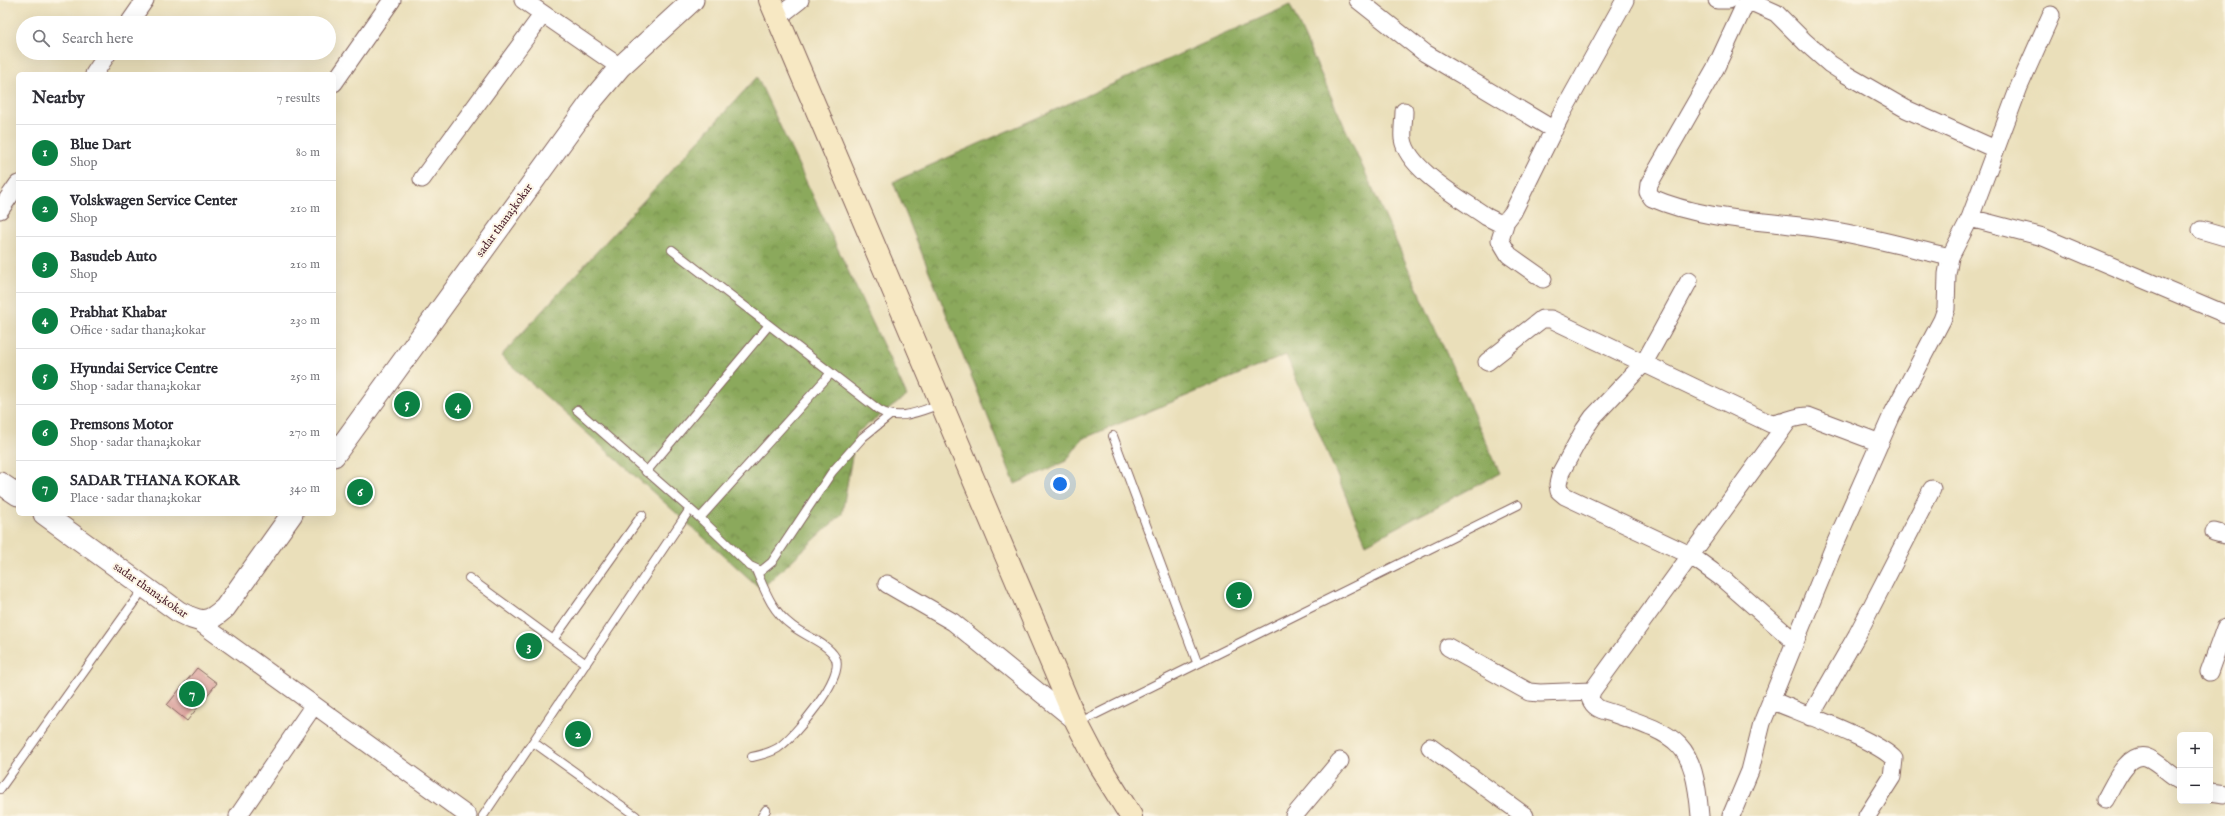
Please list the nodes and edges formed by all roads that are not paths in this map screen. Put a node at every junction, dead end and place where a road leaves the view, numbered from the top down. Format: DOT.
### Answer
graph roads {
  1 [pos="145,0"];
  2 [pos="392,0"];
  3 [pos="523,0"];
  4 [pos="693,0"];
  5 [pos="800,0"];
  6 [pos="1358,0"];
  7 [pos="1625,0"];
  8 [pos="1716,0"];
  9 [pos="1729,0"];
  10 [pos="1747,0"];
  11 [pos="773,9"];
  12 [pos="543,14"];
  13 [pos="2051,15"];
  14 [pos="134,16"];
  15 [pos="103,60"];
  16 [pos="620,67"];
  17 [pos="95,72"];
  18 [pos="336,80"];
  19 [pos="1404,111"];
  20 [pos="1554,130"];
  21 [pos="1995,149"];
  22 [pos="422,179"];
  23 [pos="16,187"];
  24 [pos="0,210"];
  25 [pos="1970,218"];
  26 [pos="1506,221"];
  27 [pos="2201,230"];
  28 [pos="2225,237"];
  29 [pos="672,250"];
  30 [pos="1950,257"];
  31 [pos="1543,279"];
  32 [pos="1688,280"];
  33 [pos="2225,314"];
  34 [pos="769,325"];
  35 [pos="1487,362"];
  36 [pos="1644,363"];
  37 [pos="831,373"];
  38 [pos="942,404"];
  39 [pos="577,410"];
  40 [pos="889,416"];
  41 [pos="1789,420"];
  42 [pos="1113,436"];
  43 [pos="1880,443"];
  44 [pos="336,453"];
  45 [pos="646,472"];
  46 [pos="0,483"];
  47 [pos="1932,489"];
  48 [pos="16,494"];
  49 [pos="1518,505"];
  50 [pos="690,509"];
  51 [pos="642,515"];
  52 [pos="47,516"];
  53 [pos="291,516"];
  54 [pos="700,518"];
  55 [pos="1690,555"];
  56 [pos="756,570"];
  57 [pos="469,578"];
  58 [pos="887,584"];
  59 [pos="145,587"];
  60 [pos="199,622"];
  61 [pos="2225,628"];
  62 [pos="553,640"];
  63 [pos="1795,642"];
  64 [pos="1448,647"];
  65 [pos="1197,662"];
  66 [pos="586,664"];
  67 [pos="2209,672"];
  68 [pos="1592,691"];
  69 [pos="1771,700"];
  70 [pos="314,705"];
  71 [pos="1810,717"];
  72 [pos="1077,723"];
  73 [pos="533,742"];
  74 [pos="1430,747"];
  75 [pos="752,757"];
  76 [pos="1340,761"];
  77 [pos="2177,778"];
  78 [pos="0,789"];
  79 [pos="2213,792"];
  80 [pos="2225,794"];
  81 [pos="2105,800"];
  82 [pos="464,815"];
  83 [pos="238,816"];
  84 [pos="484,816"];
  85 [pos="636,816"];
  86 [pos="1131,816"];
  87 [pos="1294,816"];
  88 [pos="1525,816"];
  89 [pos="1700,816"];
  90 [pos="1731,816"];
  91 [pos="1867,816"];
  1 -- 14 [label="street"];
  2 -- 18 [label="street"];
  3 -- 12 [label="street"];
  4 -- 16 [label="street, sadar thana;kokar"];
  5 -- 11 [label="street"];
  6 -- 20 [label="street"];
  7 -- 20 [label="street"];
  8 -- 9 [label="street"];
  10 -- 21 [label="street"];
  10 -- 30 [label="street"];
  11 -- 38 [label="main road"];
  12 -- 16 [label="street"];
  12 -- 22 [label="street"];
  13 -- 21 [label="street"];
  15 -- 17 [label="street"];
  16 -- 44 [label="street, sadar thana;kokar"];
  19 -- 26 [label="street"];
  20 -- 26 [label="street"];
  21 -- 25 [label="street"];
  23 -- 24 [label="street"];
  25 -- 30 [label="street"];
  25 -- 33 [label="street"];
  26 -- 31 [label="street"];
  27 -- 28 [label="street"];
  29 -- 34 [label="lane"];
  30 -- 43 [label="street"];
  32 -- 36 [label="street"];
  34 -- 37 [label="lane"];
  34 -- 45 [label="lane"];
  35 -- 36 [label="street"];
  36 -- 41 [label="street"];
  36 -- 55 [label="street"];
  37 -- 40 [label="lane"];
  37 -- 54 [label="lane"];
  38 -- 40 [label="lane"];
  38 -- 72 [label="main road"];
  39 -- 45 [label="lane"];
  40 -- 56 [label="lane"];
  41 -- 43 [label="street"];
  41 -- 55 [label="street"];
  42 -- 65 [label="lane"];
  43 -- 63 [label="street"];
  45 -- 50 [label="lane"];
  46 -- 48 [label="street"];
  47 -- 71 [label="street"];
  49 -- 65 [label="lane"];
  50 -- 54 [label="lane"];
  50 -- 66 [label="lane"];
  51 -- 62 [label="lane"];
  52 -- 59 [label="street, sadar thana;kokar"];
  53 -- 60 [label="street, sadar thana;kokar"];
  54 -- 56 [label="lane"];
  55 -- 63 [label="street"];
  55 -- 68 [label="street"];
  56 -- 75 [label="lane"];
  57 -- 62 [label="lane"];
  58 -- 72 [label="street"];
  59 -- 60 [label="street, sadar thana;kokar"];
  59 -- 78 [label="lane"];
  60 -- 70 [label="street"];
  61 -- 67 [label="street"];
  62 -- 66 [label="lane"];
  63 -- 69 [label="street"];
  64 -- 68 [label="street"];
  65 -- 72 [label="lane"];
  66 -- 73 [label="lane"];
  68 -- 89 [label="street"];
  69 -- 71 [label="street"];
  69 -- 90 [label="street"];
  70 -- 82 [label="street"];
  70 -- 83 [label="street"];
  71 -- 91 [label="street"];
  72 -- 86 [label="main road"];
  73 -- 84 [label="lane"];
  73 -- 85 [label="lane"];
  74 -- 88 [label="street"];
  76 -- 87 [label="street"];
  77 -- 81 [label="street"];
  79 -- 80 [label="street"];
}
